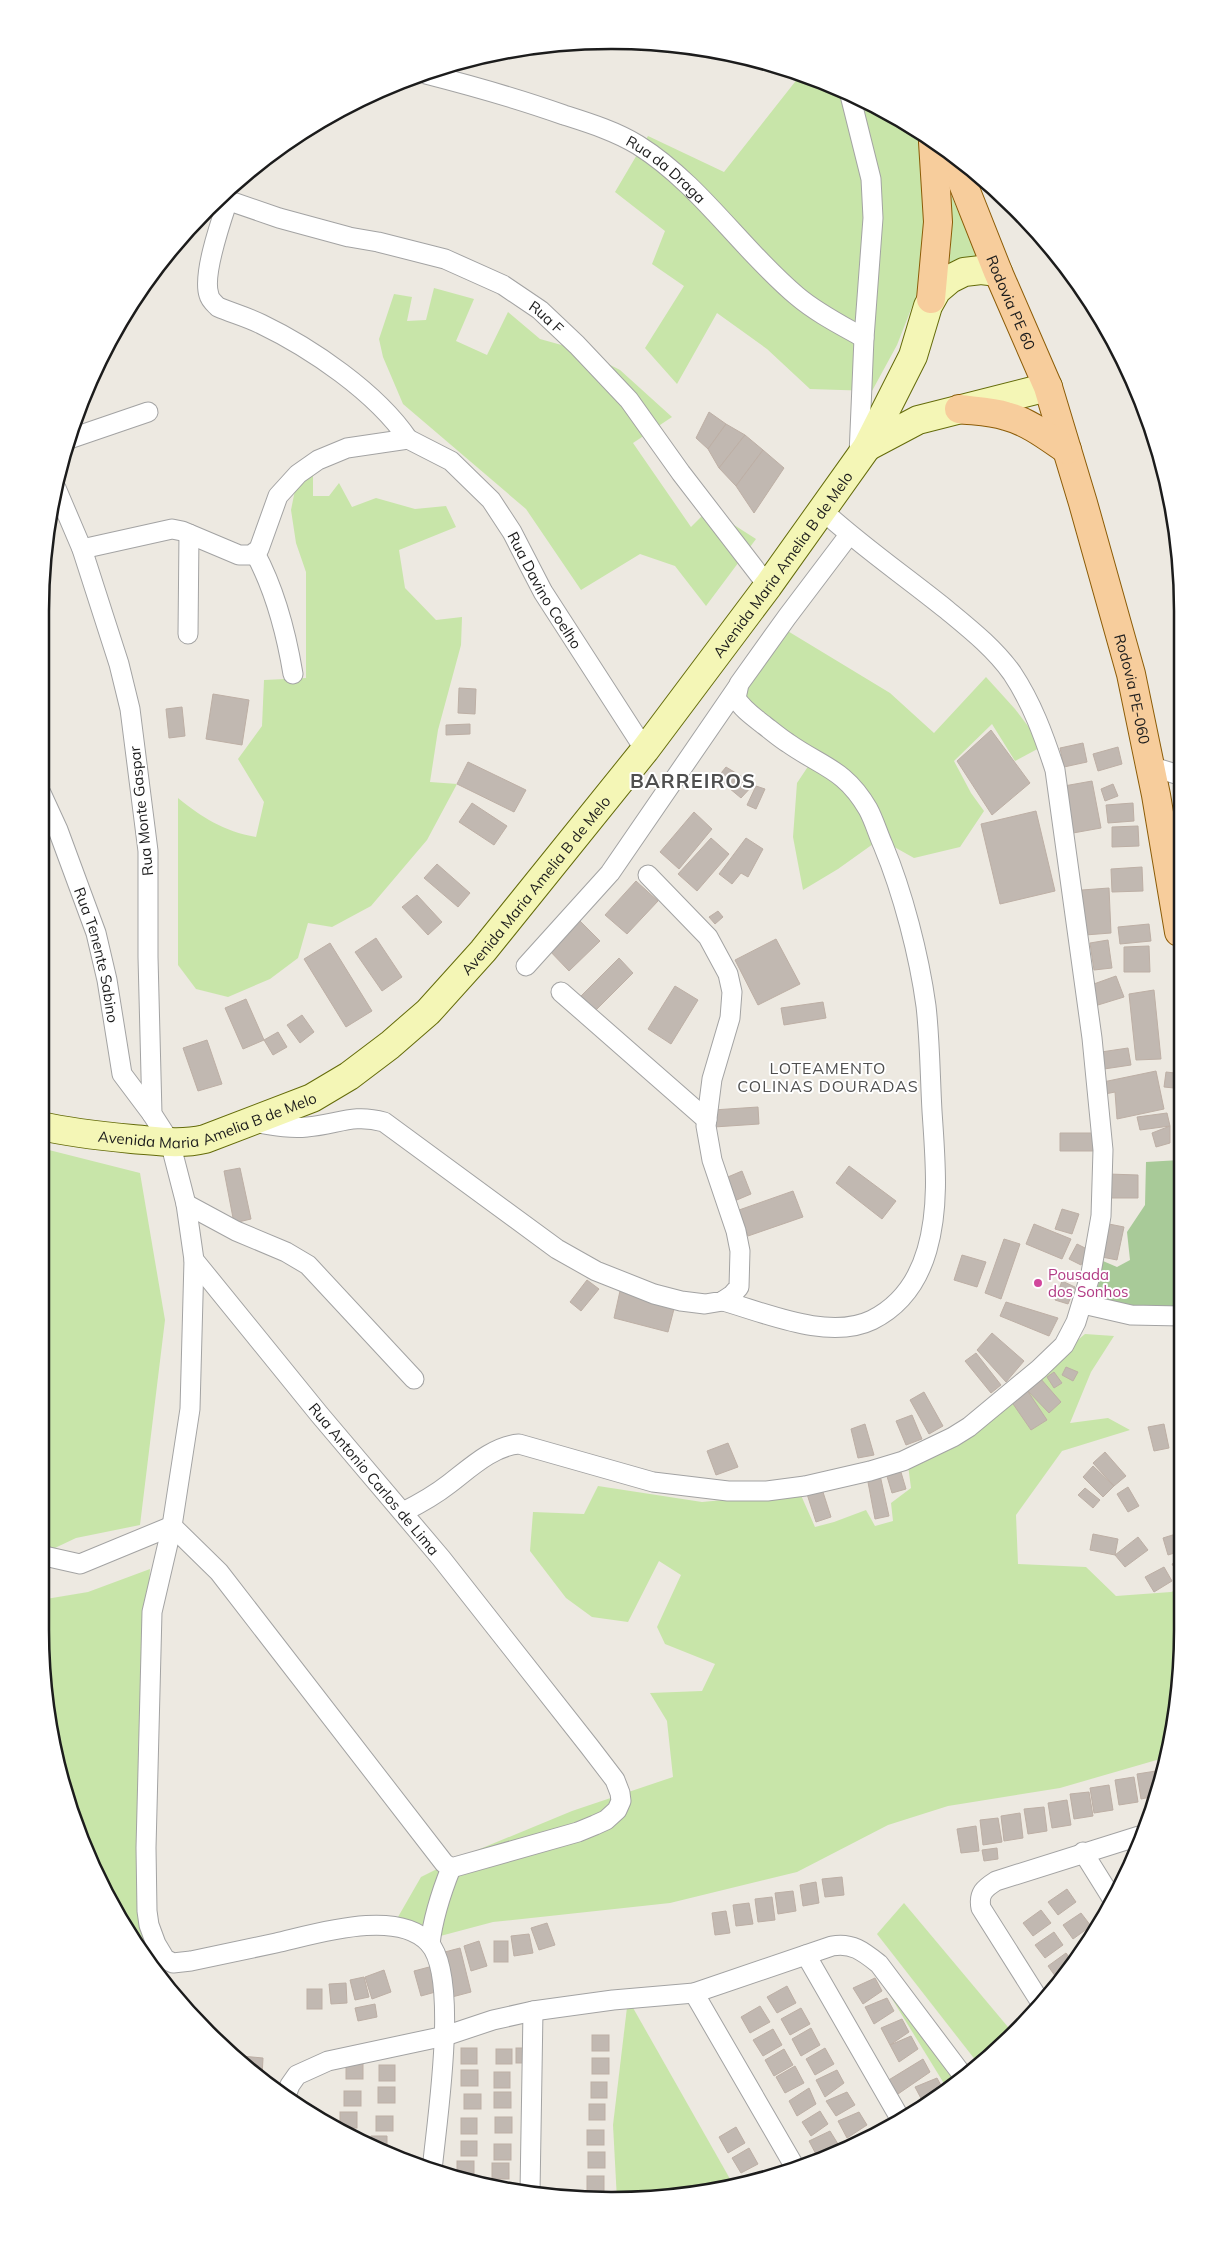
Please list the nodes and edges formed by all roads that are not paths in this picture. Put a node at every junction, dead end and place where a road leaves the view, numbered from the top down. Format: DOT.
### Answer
graph roads {
  1 [pos="437,77"];
  2 [pos="852,103"];
  3 [pos="934,151"];
  4 [pos="956,167"];
  5 [pos="228,200"];
  6 [pos="223,205"];
  7 [pos="998,272"];
  8 [pos="931,299"];
  9 [pos="864,338"];
  10 [pos="1048,387"];
  11 [pos="959,409"];
  12 [pos="148,412"];
  13 [pos="77,438"];
  14 [pos="408,438"];
  15 [pos="1067,450"];
  16 [pos="863,452"];
  17 [pos="61,499"];
  18 [pos="822,510"];
  19 [pos="188,534"];
  20 [pos="849,536"];
  21 [pos="82,549"];
  22 [pos="255,552"];
  23 [pos="768,586"];
  24 [pos="188,634"];
  25 [pos="293,674"];
  26 [pos="737,688"];
  27 [pos="645,750"];
  28 [pos="1150,766"];
  29 [pos="1174,773"];
  30 [pos="49,810"];
  31 [pos="648,875"];
  32 [pos="1174,903"];
  33 [pos="526,966"];
  34 [pos="562,992"];
  35 [pos="152,1114"];
  36 [pos="707,1120"];
  37 [pos="253,1122"];
  38 [pos="49,1128"];
  39 [pos="170,1142"];
  40 [pos="186,1204"];
  41 [pos="194,1260"];
  42 [pos="723,1300"];
  43 [pos="1083,1304"];
  44 [pos="1174,1316"];
  45 [pos="414,1379"];
  46 [pos="403,1512"];
  47 [pos="172,1526"];
  48 [pos="49,1557"];
  49 [pos="1134,1837"];
  50 [pos="1083,1852"];
  51 [pos="451,1868"];
  52 [pos="1108,1893"];
  53 [pos="430,1944"];
  54 [pos="806,1955"];
  55 [pos="694,1993"];
  56 [pos="1038,1998"];
  57 [pos="533,2011"];
  58 [pos="445,2036"];
  59 [pos="959,2072"];
  60 [pos="288,2089"];
  61 [pos="898,2114"];
  62 [pos="792,2162"];
  63 [pos="433,2163"];
  64 [pos="530,2186"];
  1 -- 9 [label="street, Rua da Draga"];
  2 -- 9 [label="street"];
  3 -- 8 [label="main road"];
  4 -- 7 [label="main road, Rodovia PE 60"];
  5 -- 23 [label="street, Rua F"];
  6 -- 14 [label="street"];
  7 -- 8 [label="street"];
  7 -- 10 [label="main road, Rodovia PE 60"];
  8 -- 16 [label="street, Avenida Maria Amelia B de Melo"];
  9 -- 16 [label="street"];
  10 -- 11 [label="street"];
  10 -- 15 [label="main road, Rodovia PE 60"];
  11 -- 15 [label="main road"];
  11 -- 16 [label="street"];
  12 -- 13 [label="street"];
  14 -- 22 [label="street"];
  14 -- 27 [label="street, Rua Davino Coelho"];
  15 -- 28 [label="main road, Rodovia PE-060"];
  16 -- 18 [label="street, Avenida Maria Amelia B de Melo"];
  17 -- 21 [label="street, Rua Monte Gaspar"];
  18 -- 20 [label="street"];
  18 -- 23 [label="street, Avenida Maria Amelia B de Melo"];
  19 -- 21 [label="street"];
  19 -- 22 [label="street"];
  19 -- 24 [label="street"];
  20 -- 26 [label="street"];
  20 -- 43 [label="street"];
  21 -- 35 [label="street, Rua Monte Gaspar"];
  22 -- 25 [label="street"];
  23 -- 27 [label="street, Avenida Maria Amelia B de Melo"];
  26 -- 33 [label="street"];
  26 -- 42 [label="street"];
  27 -- 37 [label="street, Avenida Maria Amelia B de Melo"];
  28 -- 29 [label="street"];
  28 -- 32 [label="main road, Rodovia PE-060"];
  30 -- 35 [label="street, Rua Tenente Sabino"];
  31 -- 36 [label="street"];
  34 -- 36 [label="street"];
  35 -- 39 [label="street"];
  36 -- 42 [label="street"];
  37 -- 39 [label="street, Avenida Maria Amelia B de Melo"];
  37 -- 42 [label="street"];
  38 -- 39 [label="street, Avenida Maria Amelia B de Melo"];
  39 -- 40 [label="street"];
  40 -- 41 [label="street"];
  40 -- 45 [label="street"];
  41 -- 46 [label="street, Rua Antonio Carlos de Lima"];
  41 -- 47 [label="street"];
  43 -- 44 [label="street"];
  43 -- 46 [label="street"];
  46 -- 51 [label="street, Rua Antonio Carlos de Lima"];
  47 -- 48 [label="street"];
  47 -- 51 [label="street"];
  47 -- 53 [label="street"];
  49 -- 50 [label="street"];
  50 -- 52 [label="street"];
  50 -- 56 [label="street"];
  51 -- 53 [label="street"];
  53 -- 58 [label="street"];
  54 -- 55 [label="street"];
  54 -- 59 [label="street"];
  54 -- 61 [label="street"];
  55 -- 57 [label="street"];
  55 -- 62 [label="street"];
  57 -- 58 [label="street"];
  57 -- 64 [label="street"];
  58 -- 60 [label="street"];
  58 -- 63 [label="street"];
}
